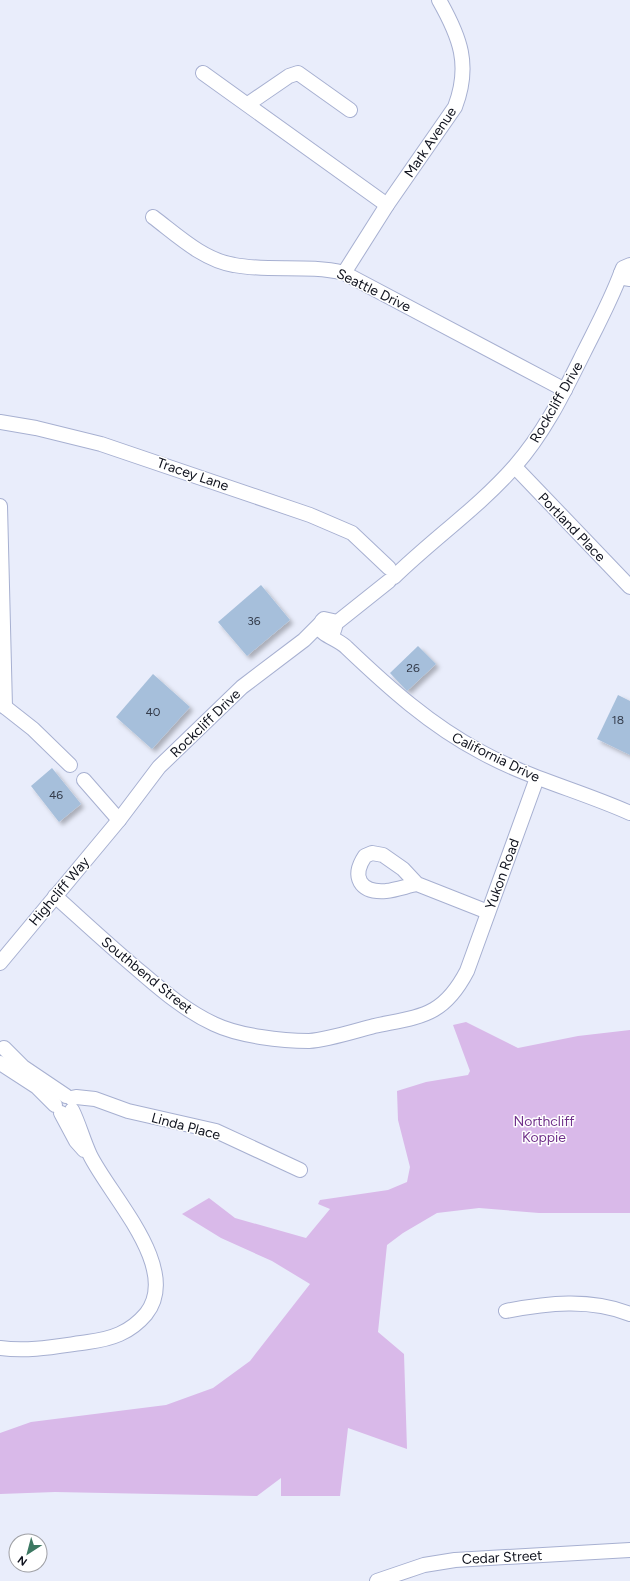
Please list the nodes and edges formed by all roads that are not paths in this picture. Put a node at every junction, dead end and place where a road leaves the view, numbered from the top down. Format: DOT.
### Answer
graph roads {
  1 [pos="439,0"];
  2 [pos="203,73"];
  3 [pos="248,104"];
  4 [pos="350,110"];
  5 [pos="388,205"];
  6 [pos="153,217"];
  7 [pos="628,271"];
  8 [pos="344,273"];
  9 [pos="565,390"];
  10 [pos="0,422"];
  11 [pos="515,467"];
  12 [pos="0,513"];
  13 [pos="388,574"];
  14 [pos="630,587"];
  15 [pos="328,627"];
  16 [pos="3,708"];
  17 [pos="70,766"];
  18 [pos="537,778"];
  19 [pos="84,780"];
  20 [pos="630,813"];
  21 [pos="119,820"];
  22 [pos="417,884"];
  23 [pos="55,896"];
  24 [pos="488,912"];
  25 [pos="0,963"];
  26 [pos="467,971"];
  27 [pos="1,1048"];
  28 [pos="0,1063"];
  29 [pos="66,1105"];
  30 [pos="300,1170"];
  31 [pos="506,1311"];
  32 [pos="630,1314"];
  33 [pos="0,1348"];
  34 [pos="630,1550"];
  35 [pos="377,1581"];
  1 -- 5 [label="street, Mark Avenue"];
  2 -- 3 [label="street"];
  3 -- 4 [label="street"];
  3 -- 5 [label="street"];
  5 -- 8 [label="street, Mark Avenue"];
  6 -- 8 [label="street, Seattle Drive"];
  7 -- 9 [label="street, Rockcliff Drive"];
  8 -- 9 [label="street, Seattle Drive"];
  9 -- 11 [label="street, Rockcliff Drive"];
  10 -- 13 [label="street, Tracey Lane"];
  11 -- 13 [label="street, Rockcliff Drive"];
  11 -- 14 [label="street, Portland Place"];
  12 -- 16 [label="street"];
  13 -- 15 [label="street, Rockcliff Drive"];
  15 -- 18 [label="street, California Drive"];
  15 -- 21 [label="street, Rockcliff Drive"];
  16 -- 17 [label="street"];
  18 -- 20 [label="street, California Drive"];
  18 -- 24 [label="street, Yukon Road"];
  19 -- 21 [label="street"];
  21 -- 23 [label="street, Highcliff Way"];
  22 -- 24 [label="street"];
  23 -- 25 [label="street, Highcliff Way"];
  23 -- 26 [label="street, Southbend Street"];
  24 -- 26 [label="street, Yukon Road"];
  27 -- 29 [label="street"];
  28 -- 29 [label="street"];
  29 -- 30 [label="street, Linda Place"];
  29 -- 33 [label="street"];
  31 -- 32 [label="street"];
  34 -- 35 [label="street, Cedar Street"];
}
